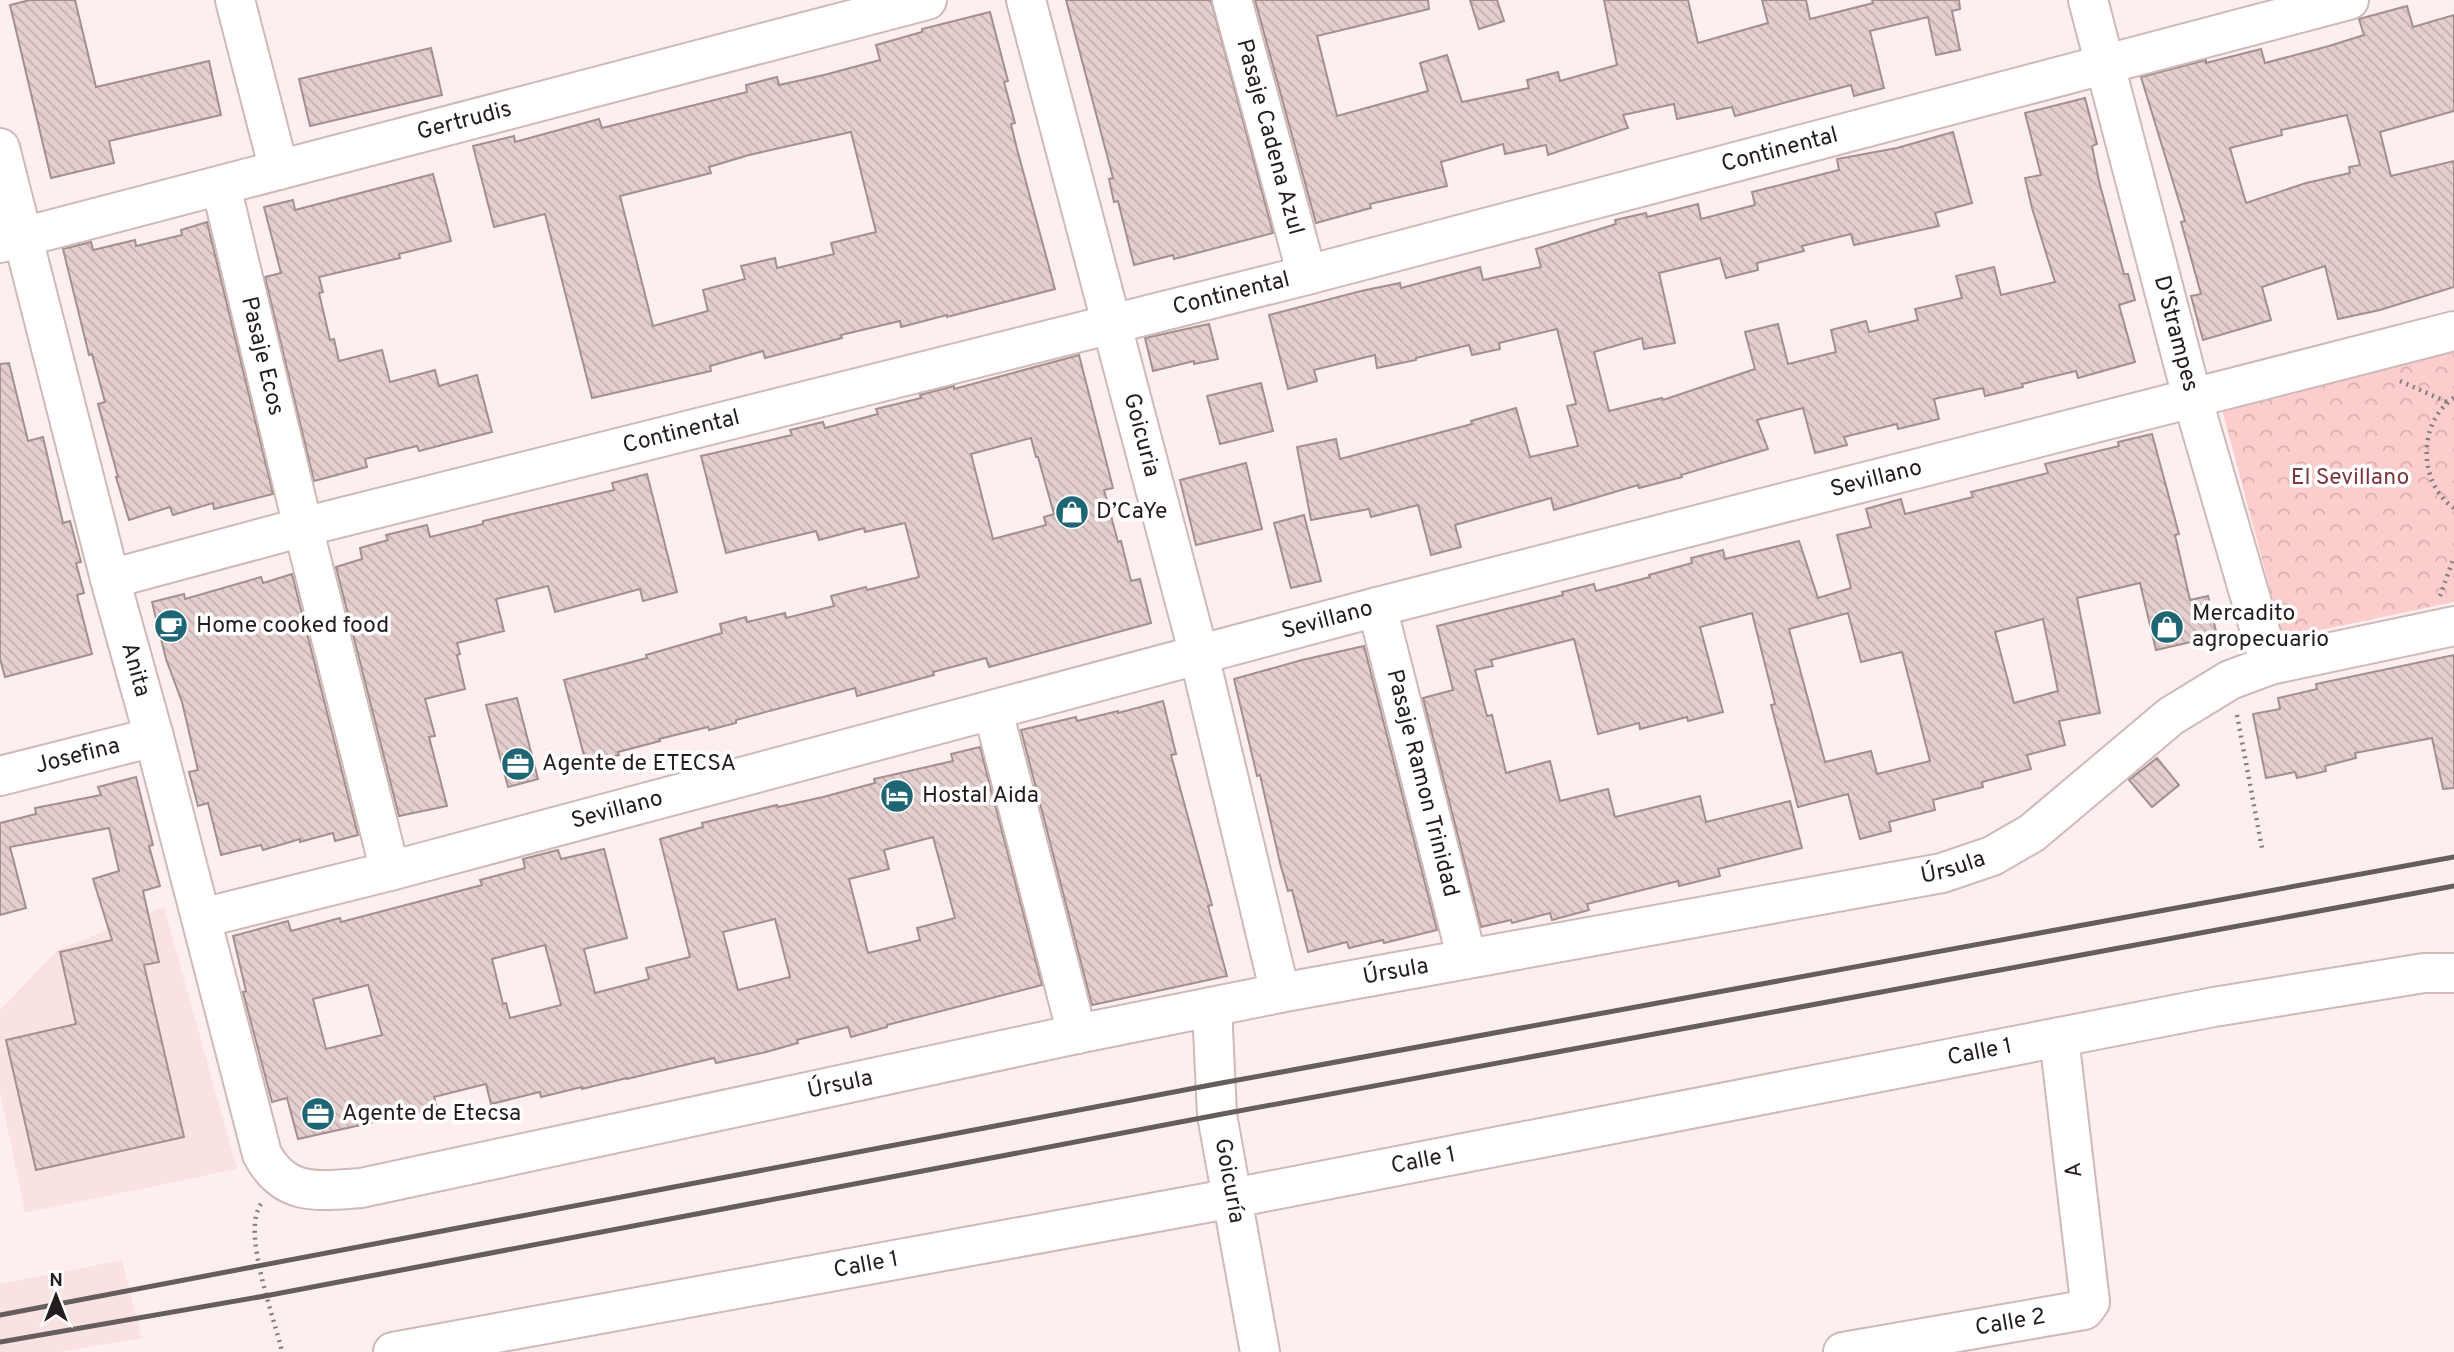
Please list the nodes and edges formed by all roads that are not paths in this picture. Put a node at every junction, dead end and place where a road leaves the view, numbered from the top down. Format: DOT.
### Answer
graph roads {
  1 [pos="235,0"];
  2 [pos="927,0"];
  3 [pos="1026,0"];
  4 [pos="1232,0"];
  5 [pos="2088,0"];
  6 [pos="2349,0"];
  7 [pos="2104,65"];
  8 [pos="0,148"];
  9 [pos="279,170"];
  10 [pos="221,186"];
  11 [pos="11,240"];
  12 [pos="1307,275"];
  13 [pos="1110,324"];
  14 [pos="2454,331"];
  15 [pos="2192,397"];
  16 [pos="303,527"];
  17 [pos="110,579"];
  18 [pos="1377,607"];
  19 [pos="2454,625"];
  20 [pos="1199,655"];
  21 [pos="2270,665"];
  22 [pos="993,711"];
  23 [pos="154,737"];
  24 [pos="0,776"];
  25 [pos="390,871"];
  26 [pos="202,918"];
  27 [pos="1467,960"];
  28 [pos="2454,973"];
  29 [pos="1280,993"];
  30 [pos="1212,1007"];
  31 [pos="1077,1034"];
  32 [pos="2059,1037"];
  33 [pos="285,1183"];
  34 [pos="1233,1198"];
  35 [pos="2090,1302"];
  36 [pos="393,1352"];
  37 [pos="1261,1352"];
  38 [pos="1843,1352"];
  1 -- 9 [label="street"];
  2 -- 9 [label="street, Gertrudis"];
  3 -- 13 [label="street, Goicuria"];
  4 -- 12 [label="street, Pasaje Cadena Azul"];
  5 -- 7 [label="street, D'Strampes"];
  6 -- 7 [label="street, Continental"];
  7 -- 12 [label="street, Continental"];
  7 -- 15 [label="street, D'Strampes"];
  8 -- 11 [label="street, Anita"];
  9 -- 10 [label="street, Gertrudis"];
  10 -- 11 [label="street, Gertrudis"];
  10 -- 16 [label="street, Pasaje Ecos"];
  11 -- 17 [label="street, Anita"];
  12 -- 13 [label="street, Continental"];
  13 -- 16 [label="street, Continental"];
  13 -- 20 [label="street, Goicuria"];
  14 -- 15 [label="street, Sevillano"];
  15 -- 18 [label="street, Sevillano"];
  15 -- 21 [label="street, D'Strampes"];
  16 -- 17 [label="street, Continental"];
  16 -- 25 [label="street, Pasaje Ecos"];
  17 -- 23 [label="street, Anita"];
  18 -- 20 [label="street, Sevillano"];
  18 -- 27 [label="street, Pasaje Ramon Trinidad"];
  19 -- 21 [label="street, Úrsula"];
  20 -- 22 [label="street, Sevillano"];
  20 -- 29 [label="street, Goicuria"];
  21 -- 27 [label="street, Úrsula"];
  22 -- 25 [label="street, Sevillano"];
  22 -- 31 [label="street"];
  23 -- 24 [label="street, Josefina"];
  23 -- 26 [label="street, Anita"];
  25 -- 26 [label="street, Sevillano"];
  26 -- 33 [label="street, Anita"];
  27 -- 29 [label="street, Úrsula"];
  28 -- 32 [label="street, Calle 1"];
  29 -- 30 [label="street, Úrsula"];
  30 -- 31 [label="street, Úrsula"];
  30 -- 34 [label="street, Goicuría"];
  31 -- 33 [label="street, Úrsula"];
  32 -- 34 [label="street, Calle 1"];
  32 -- 35 [label="street, A"];
  34 -- 36 [label="street, Calle 1"];
  34 -- 37 [label="street, Goicuría"];
  35 -- 38 [label="street, Calle 2"];
}
